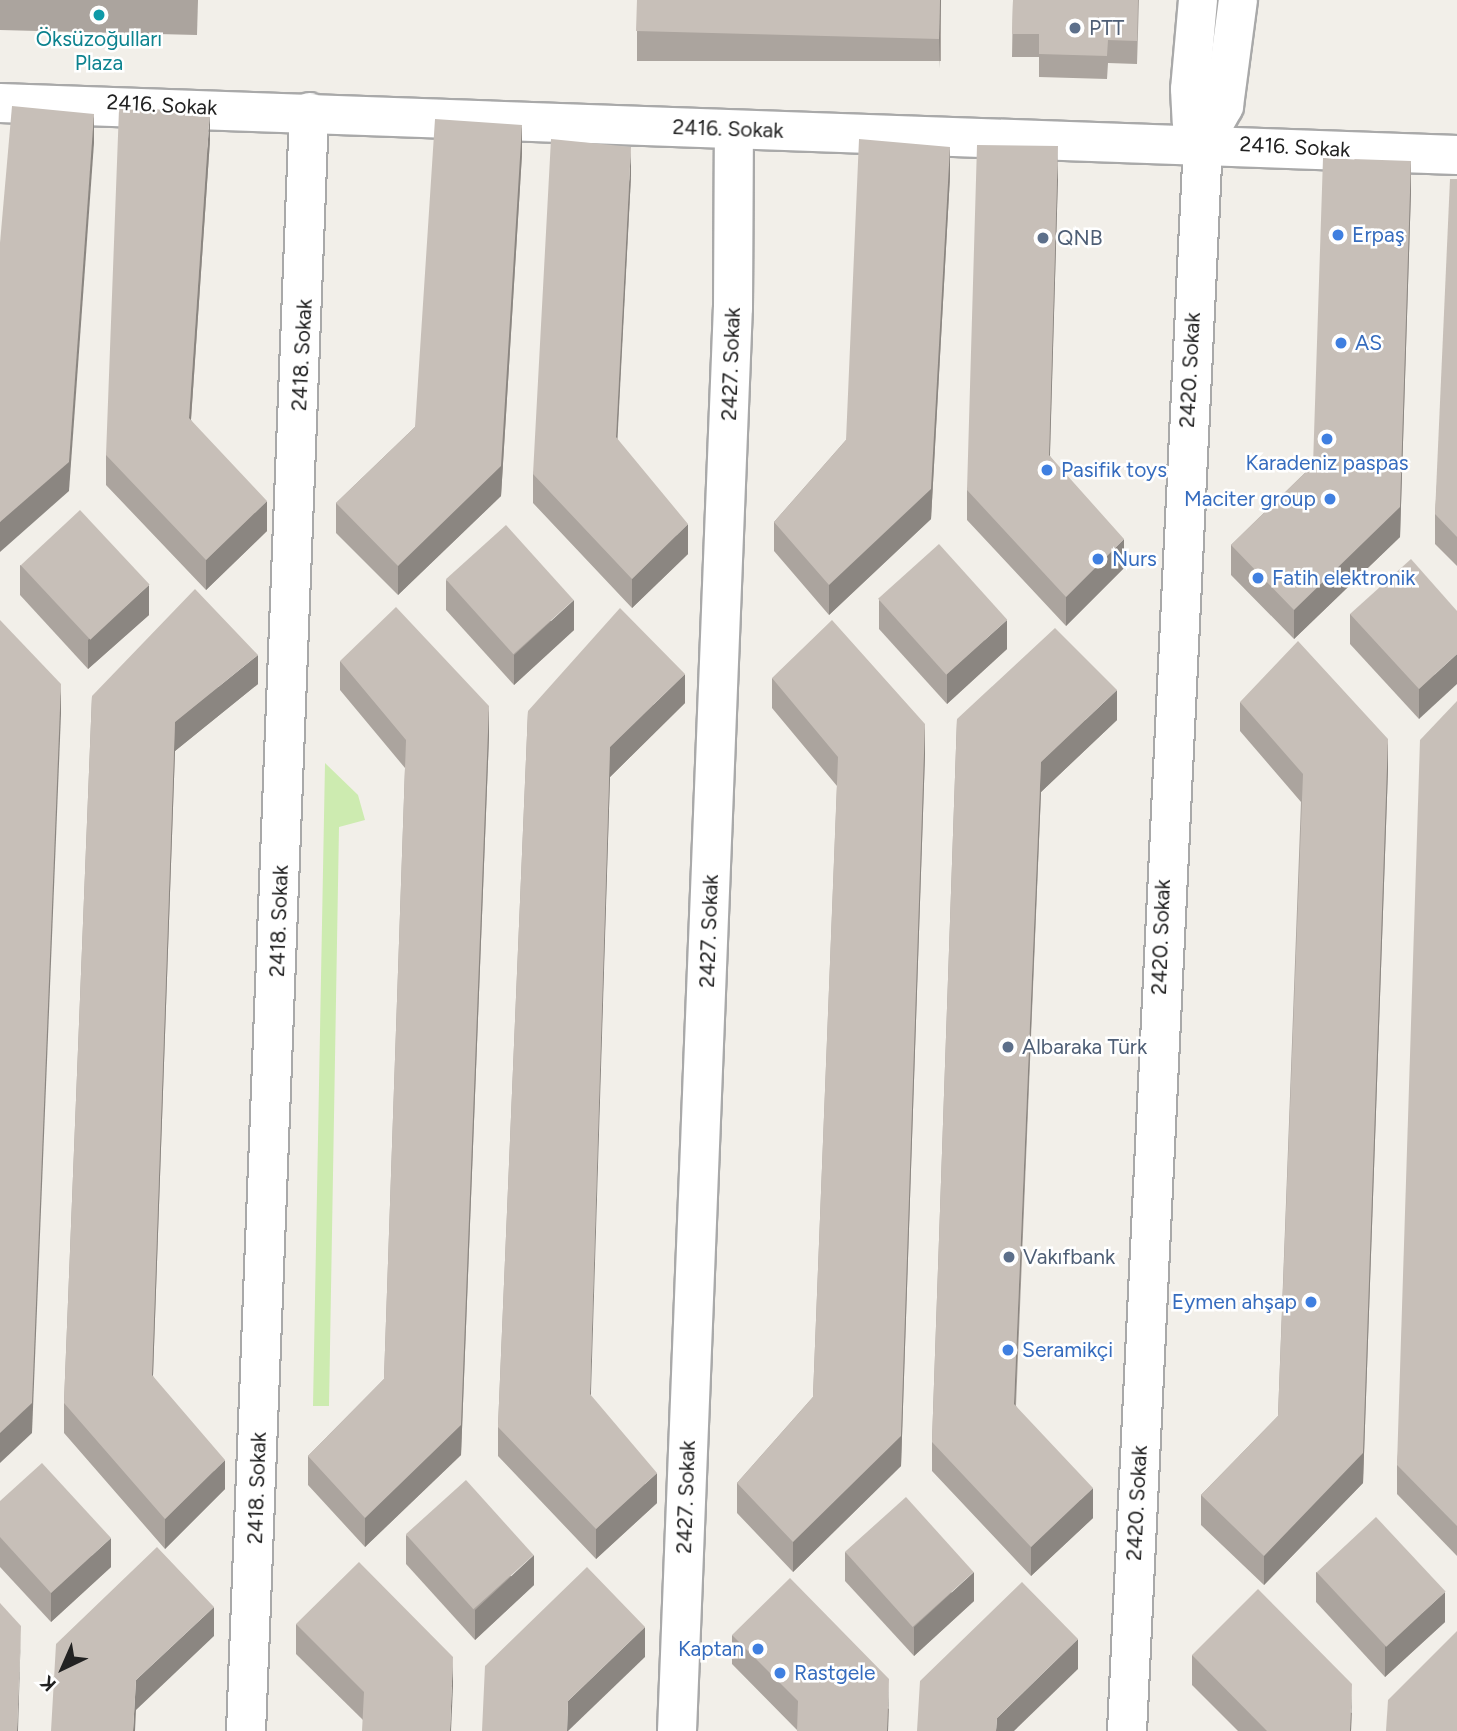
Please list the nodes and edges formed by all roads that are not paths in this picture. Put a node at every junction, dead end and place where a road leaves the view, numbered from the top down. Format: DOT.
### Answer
graph roads {
  1 [pos="1198,0"];
  2 [pos="1238,0"];
  3 [pos="0,103"];
  4 [pos="309,112"];
  5 [pos="734,130"];
  6 [pos="1203,143"];
  7 [pos="1457,155"];
  8 [pos="246,1731"];
  9 [pos="677,1731"];
  10 [pos="1127,1731"];
  1 -- 6 [label="street"];
  2 -- 6 [label="street"];
  3 -- 4 [label="street, 2416. Sokak"];
  4 -- 5 [label="street, 2416. Sokak"];
  4 -- 8 [label="street, 2418. Sokak"];
  5 -- 6 [label="street, 2416. Sokak"];
  5 -- 9 [label="street, 2427. Sokak"];
  6 -- 7 [label="street, 2416. Sokak"];
  6 -- 10 [label="street, 2420. Sokak"];
}
